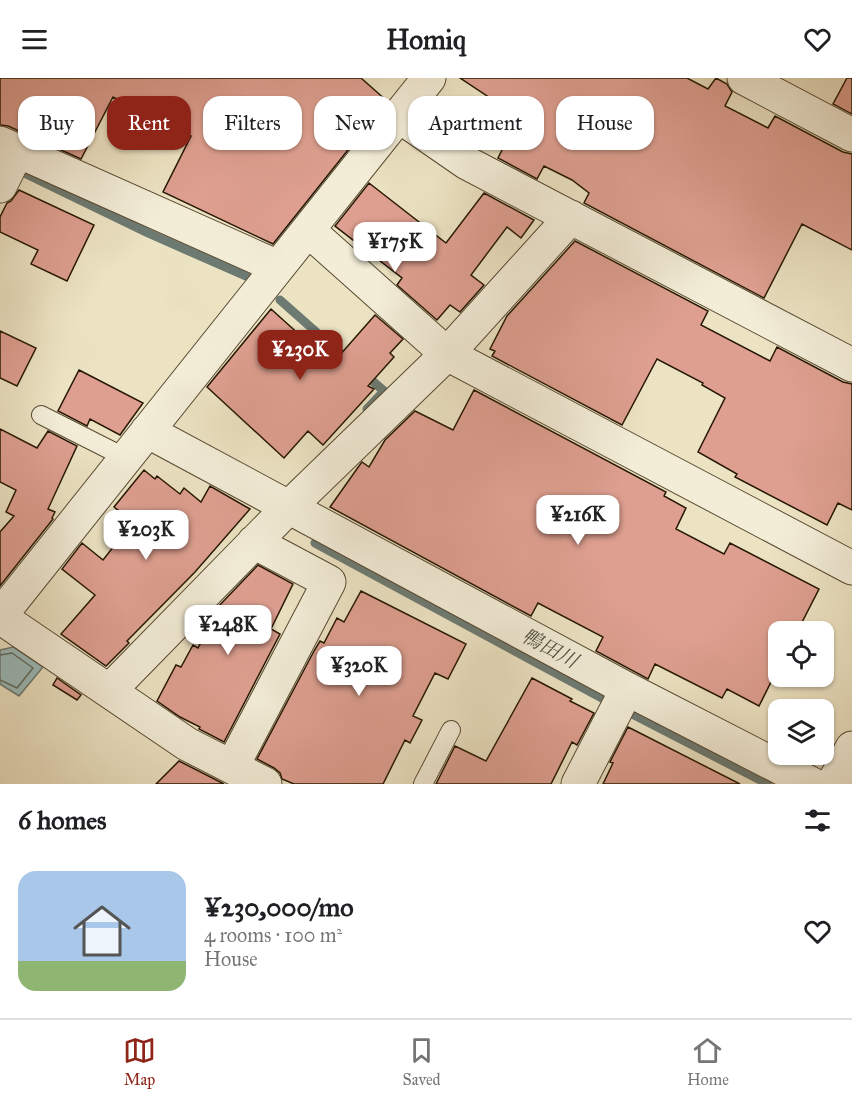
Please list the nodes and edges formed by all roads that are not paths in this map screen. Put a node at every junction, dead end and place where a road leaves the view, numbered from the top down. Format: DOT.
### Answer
graph roads {
  1 [pos="429,78"];
  2 [pos="744,78"];
  3 [pos="399,116"];
  4 [pos="852,135"];
  5 [pos="7,163"];
  6 [pos="571,217"];
  7 [pos="308,230"];
  8 [pos="278,267"];
  9 [pos="447,354"];
  10 [pos="852,365"];
  11 [pos="40,415"];
  12 [pos="147,431"];
  13 [pos="126,458"];
  14 [pos="288,508"];
  15 [pos="254,542"];
  16 [pos="852,568"];
  17 [pos="0,616"];
  18 [pos="110,690"];
  19 [pos="621,702"];
  20 [pos="451,730"];
  21 [pos="852,748"];
  22 [pos="232,767"];
  23 [pos="265,784"];
  24 [pos="423,784"];
  25 [pos="578,784"];
  26 [pos="812,784"];
  27 [pos="833,784"];
  1 -- 3 [label="street"];
  2 -- 4 [label="street"];
  3 -- 6 [label="street"];
  3 -- 7 [label="street"];
  5 -- 8 [label="street"];
  6 -- 9 [label="street"];
  6 -- 10 [label="street"];
  7 -- 8 [label="street"];
  7 -- 9 [label="street"];
  8 -- 12 [label="street"];
  9 -- 14 [label="street"];
  9 -- 16 [label="street"];
  11 -- 13 [label="lane"];
  12 -- 13 [label="street"];
  12 -- 14 [label="street"];
  13 -- 17 [label="street"];
  14 -- 15 [label="street"];
  14 -- 19 [label="street"];
  15 -- 18 [label="street"];
  15 -- 22 [label="street"];
  17 -- 18 [label="street"];
  18 -- 22 [label="street"];
  19 -- 25 [label="street"];
  19 -- 26 [label="street"];
  20 -- 24 [label="lane"];
  21 -- 27 [label="street"];
  22 -- 23 [label="street"];
}
